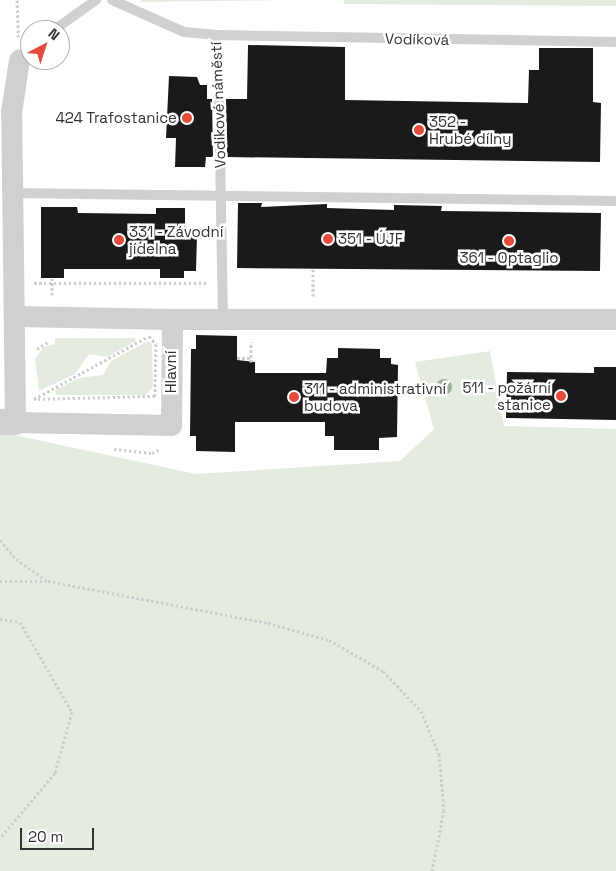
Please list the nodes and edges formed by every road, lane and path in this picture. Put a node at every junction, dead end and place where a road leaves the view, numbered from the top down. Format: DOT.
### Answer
graph roads {
  1 [pos="17,0"];
  2 [pos="96,0"];
  3 [pos="112,0"];
  4 [pos="68,20"];
  5 [pos="20,24"];
  6 [pos="218,35"];
  7 [pos="616,42"];
  8 [pos="21,70"];
  9 [pos="6,193"];
  10 [pos="221,196"];
  11 [pos="616,201"];
  12 [pos="312,269"];
  13 [pos="30,273"];
  14 [pos="52,278"];
  15 [pos="51,283"];
  16 [pos="206,283"];
  17 [pos="313,304"];
  18 [pos="17,316"];
  19 [pos="172,318"];
  20 [pos="616,319"];
  21 [pos="223,320"];
  22 [pos="237,358"];
  23 [pos="250,358"];
  24 [pos="34,399"];
  25 [pos="8,422"];
  26 [pos="0,540"];
  27 [pos="0,581"];
  28 [pos="48,581"];
  29 [pos="0,619"];
  30 [pos="0,838"];
  31 [pos="432,871"];
  1 -- 5 [label="path"];
  2 -- 4 [label="lane"];
  3 -- 6 [label="lane, Vodíkové náměstí"];
  6 -- 7 [label="lane, Vodíková"];
  6 -- 10 [label="lane, Vodíkové náměstí"];
  8 -- 9 [label="street, Hlavní"];
  9 -- 10 [label="lane"];
  9 -- 18 [label="street, Hlavní"];
  10 -- 11 [label="lane"];
  10 -- 21 [label="lane, Vodíkové náměstí"];
  12 -- 17 [label="path"];
  13 -- 15 [label="path"];
  14 -- 15 [label="path"];
  15 -- 16 [label="path"];
  18 -- 19 [label="street"];
  18 -- 25 [label="street, Hlavní"];
  19 -- 21 [label="street"];
  19 -- 25 [label="street, Hlavní"];
  20 -- 21 [label="street"];
  22 -- 23 [label="path"];
  24 -- 24 [label="path"];
  26 -- 28 [label="path"];
  27 -- 28 [label="path"];
  28 -- 31 [label="path"];
  29 -- 30 [label="path"];
}
